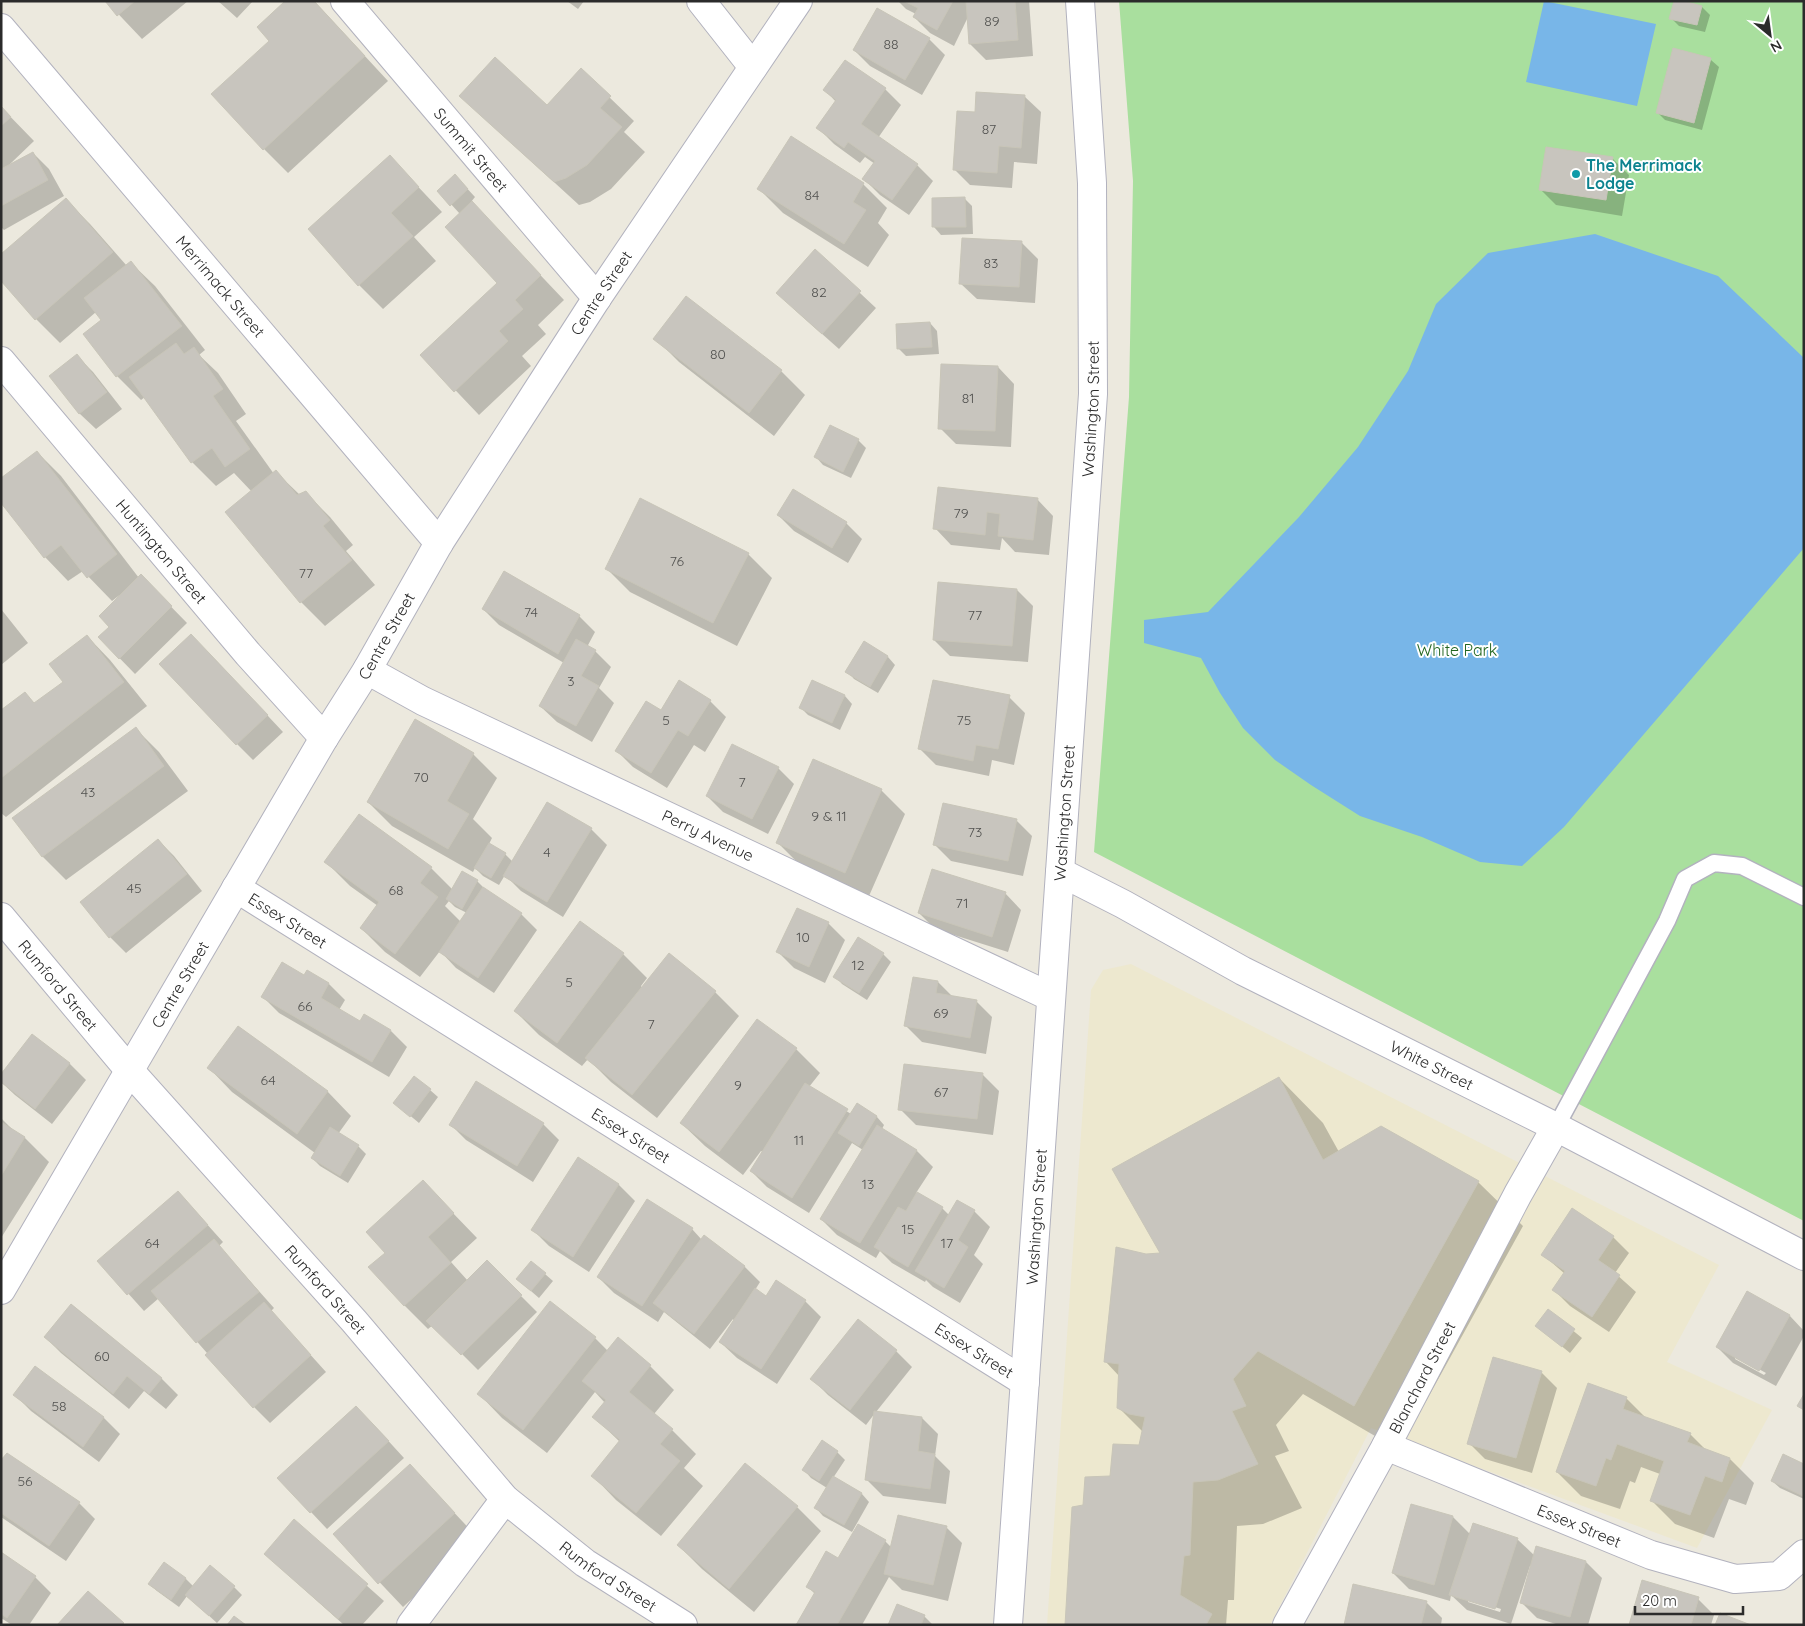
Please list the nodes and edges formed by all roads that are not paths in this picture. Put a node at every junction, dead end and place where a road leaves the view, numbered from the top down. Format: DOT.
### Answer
graph roads {
  1 [pos="345,1"];
  2 [pos="701,1"];
  3 [pos="798,1"];
  4 [pos="1080,1"];
  5 [pos="1,28"];
  6 [pos="753,67"];
  7 [pos="597,298"];
  8 [pos="1,361"];
  9 [pos="440,543"];
  10 [pos="367,670"];
  11 [pos="324,738"];
  12 [pos="1060,872"];
  13 [pos="236,888"];
  14 [pos="1804,897"];
  15 [pos="1,917"];
  16 [pos="1051,997"];
  17 [pos="130,1071"];
  18 [pos="1556,1127"];
  19 [pos="1804,1256"];
  20 [pos="1,1290"];
  21 [pos="1025,1382"];
  22 [pos="1386,1446"];
  23 [pos="505,1499"];
  24 [pos="1804,1554"];
  25 [pos="411,1625"];
  26 [pos="683,1625"];
  27 [pos="1008,1625"];
  28 [pos="1287,1625"];
  1 -- 7 [label="street, Summit Street"];
  2 -- 6 [label="street"];
  3 -- 6 [label="street, Centre Street"];
  4 -- 12 [label="street, Washington Street"];
  5 -- 9 [label="street, Merrimack Street"];
  6 -- 7 [label="street, Centre Street"];
  7 -- 9 [label="street, Centre Street"];
  8 -- 11 [label="street, Huntington Street"];
  9 -- 10 [label="street, Centre Street"];
  10 -- 11 [label="street, Centre Street"];
  10 -- 16 [label="street, Perry Avenue"];
  11 -- 13 [label="street, Centre Street"];
  12 -- 16 [label="street, Washington Street"];
  12 -- 18 [label="street, White Street"];
  13 -- 17 [label="street, Centre Street"];
  13 -- 21 [label="street, Essex Street"];
  14 -- 18 [label="lane"];
  15 -- 17 [label="street, Rumford Street"];
  16 -- 21 [label="street, Washington Street"];
  17 -- 20 [label="street, Centre Street"];
  17 -- 23 [label="street, Rumford Street"];
  18 -- 19 [label="street, White Street"];
  18 -- 22 [label="street, Blanchard Street"];
  21 -- 27 [label="street, Washington Street"];
  22 -- 24 [label="street, Essex Street"];
  22 -- 28 [label="street, Blanchard Street"];
  23 -- 25 [label="street"];
  23 -- 26 [label="street, Rumford Street"];
}
